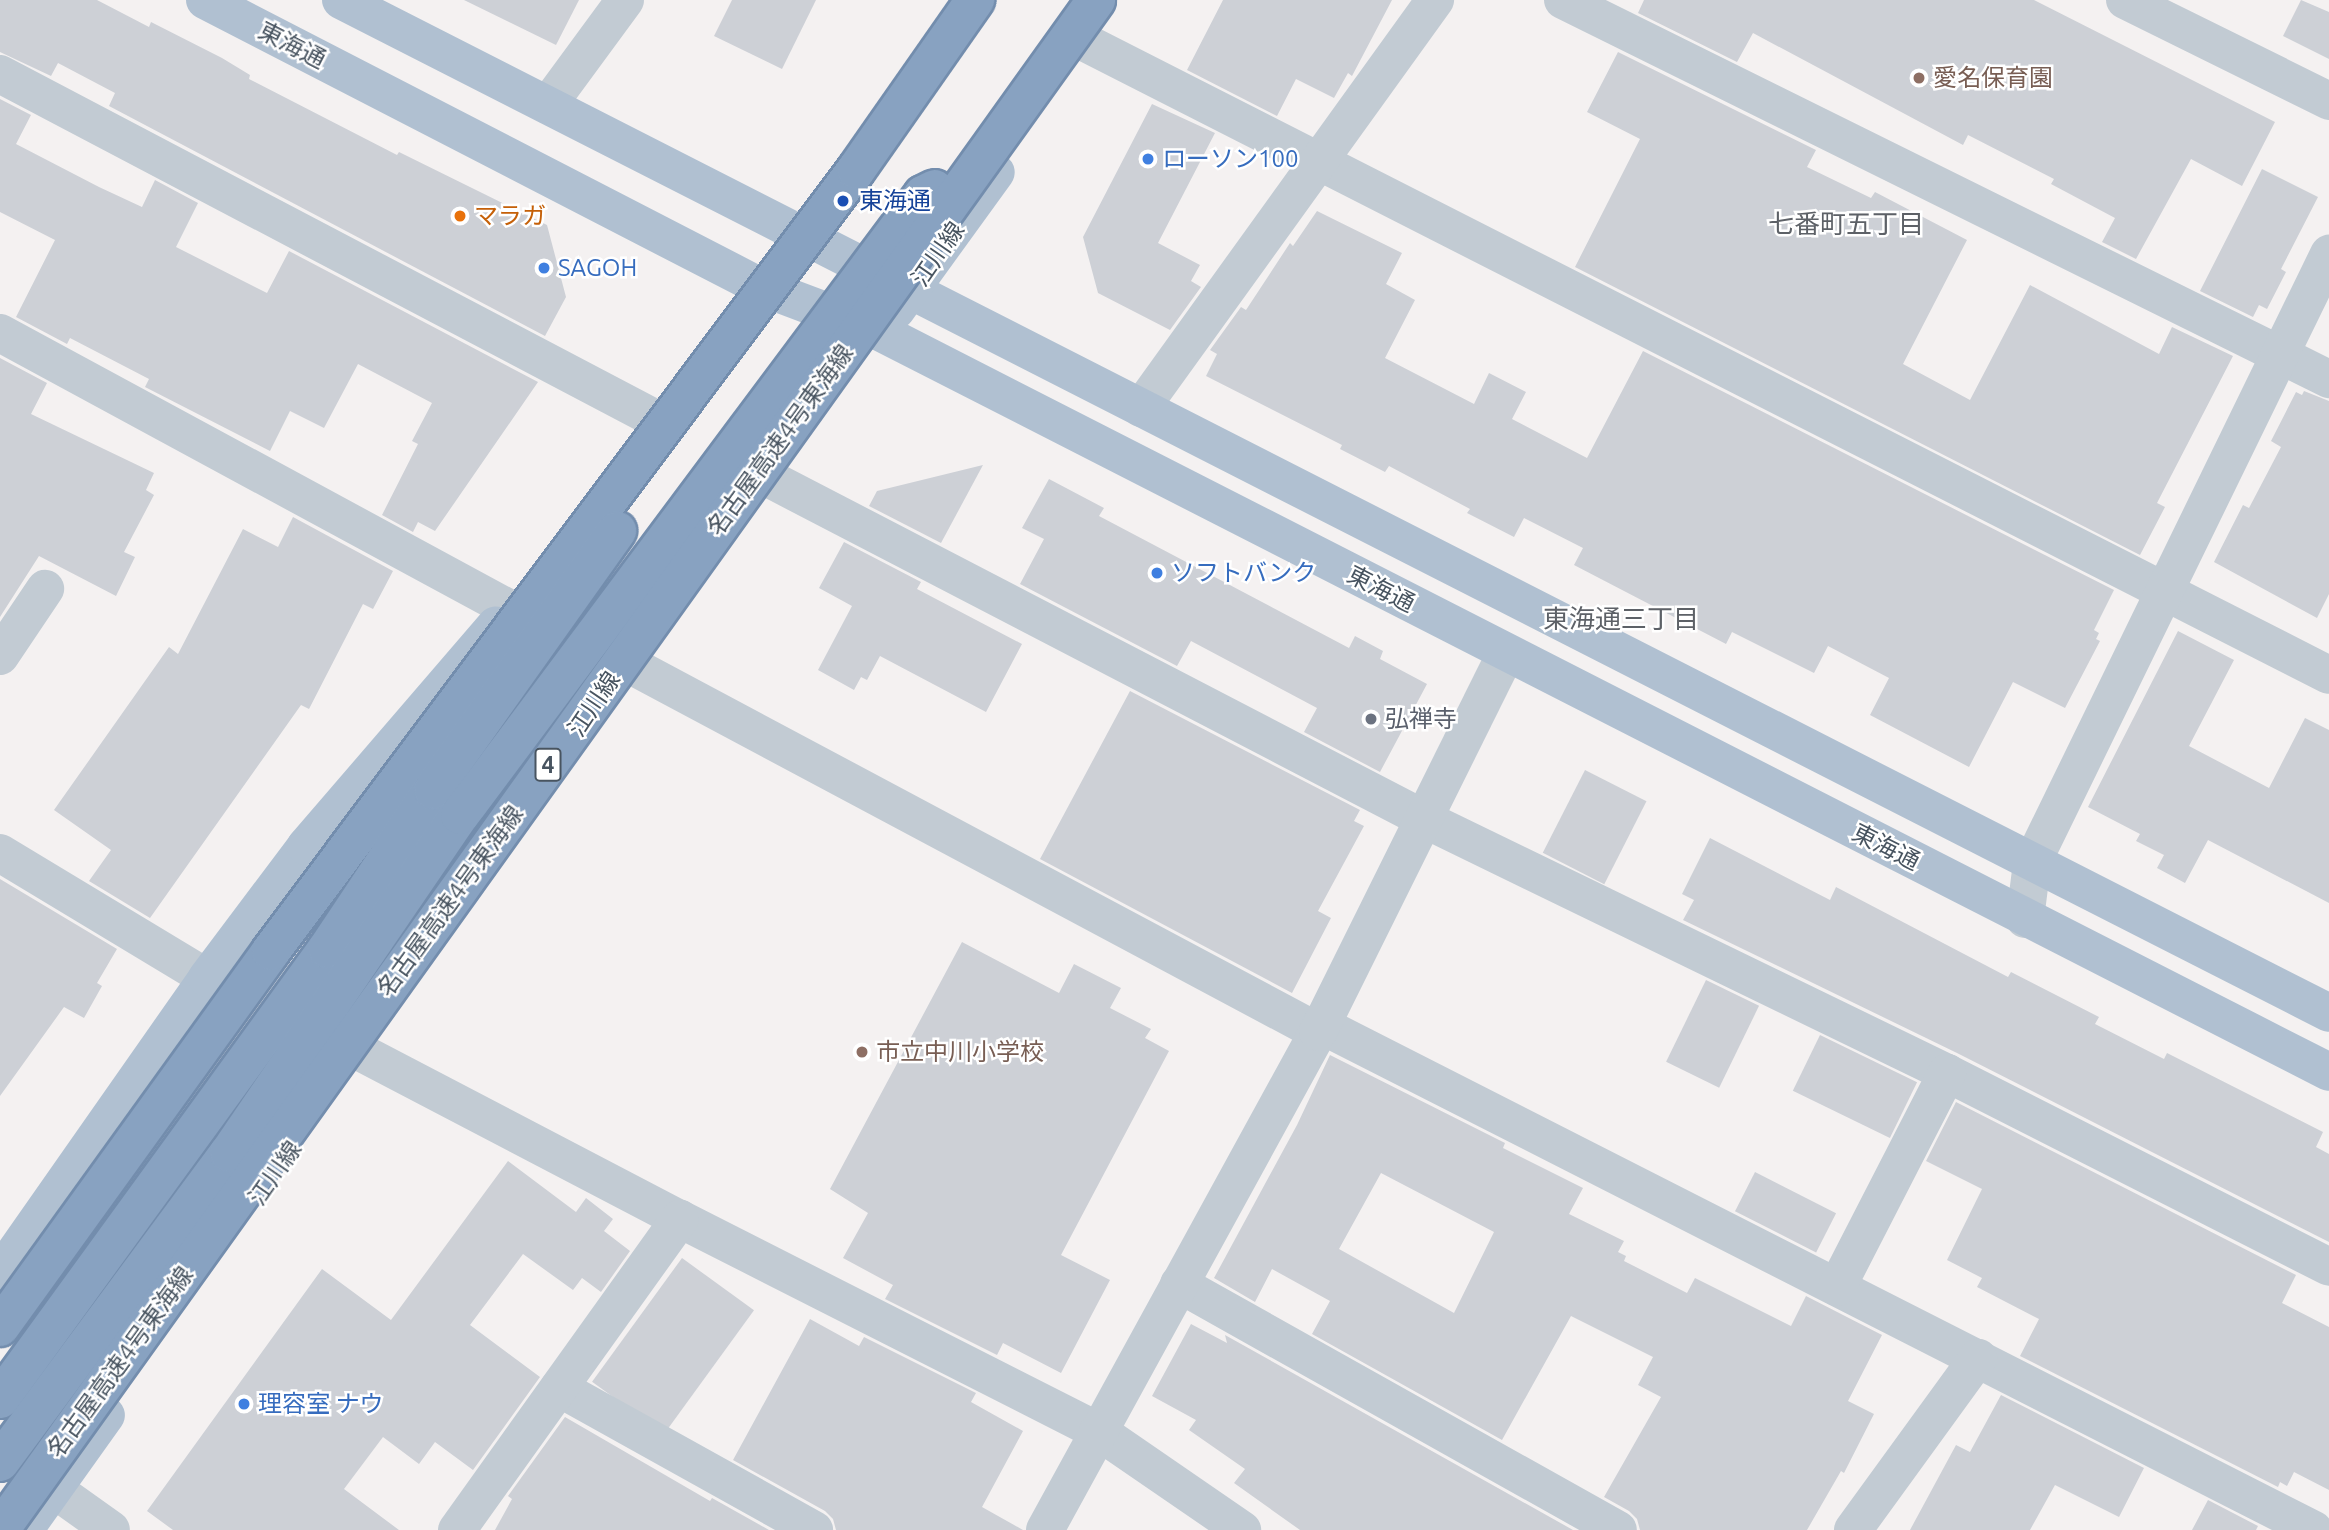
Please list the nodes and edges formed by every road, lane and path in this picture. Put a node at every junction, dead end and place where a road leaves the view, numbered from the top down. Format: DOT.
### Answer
graph roads {
  1 [pos="205,0"];
  2 [pos="341,0"];
  3 [pos="625,0"];
  4 [pos="961,0"];
  5 [pos="975,0"];
  6 [pos="1096,0"];
  7 [pos="1116,0"];
  8 [pos="1435,0"];
  9 [pos="1563,0"];
  10 [pos="2124,0"];
  11 [pos="1086,43"];
  12 [pos="0,74"];
  13 [pos="2329,101"];
  14 [pos="548,105"];
  15 [pos="1318,163"];
  16 [pos="856,170"];
  17 [pos="972,172"];
  18 [pos="798,233"];
  19 [pos="2329,254"];
  20 [pos="759,286"];
  21 [pos="912,291"];
  22 [pos="878,331"];
  23 [pos="0,333"];
  24 [pos="2280,355"];
  25 [pos="2329,379"];
  26 [pos="1141,408"];
  27 [pos="652,417"];
  28 [pos="766,477"];
  29 [pos="45,589"];
  30 [pos="2164,591"];
  31 [pos="509,609"];
  32 [pos="1506,653"];
  33 [pos="0,656"];
  34 [pos="623,661"];
  35 [pos="2329,675"];
  36 [pos="1424,819"];
  37 [pos="0,853"];
  38 [pos="2032,863"];
  39 [pos="2025,919"];
  40 [pos="207,978"];
  41 [pos="2329,1013"];
  42 [pos="1319,1028"];
  43 [pos="360,1052"];
  44 [pos="2329,1072"];
  45 [pos="1947,1073"];
  46 [pos="681,1219"];
  47 [pos="2329,1267"];
  48 [pos="0,1275"];
  49 [pos="1179,1284"];
  50 [pos="1837,1287"];
  51 [pos="0,1327"];
  52 [pos="1978,1358"];
  53 [pos="559,1388"];
  54 [pos="0,1399"];
  55 [pos="1098,1431"];
  56 [pos="0,1451"];
  57 [pos="0,1462"];
  58 [pos="54,1488"];
  59 [pos="0,1530"];
  60 [pos="24,1530"];
  61 [pos="111,1530"];
  62 [pos="457,1530"];
  63 [pos="814,1530"];
  64 [pos="1045,1530"];
  65 [pos="1241,1530"];
  66 [pos="1618,1530"];
  67 [pos="1853,1530"];
  68 [pos="2314,1530"];
  1 -- 20 [label="main road, 東海通"];
  2 -- 14 [label="main road"];
  3 -- 14 [label="street"];
  4 -- 18 [label="main road"];
  5 -- 16 [label="highway, bridge"];
  6 -- 17 [label="highway, 名古屋高速4号東海線 / 4, bridge"];
  7 -- 11 [label="main road, 江川線"];
  8 -- 15 [label="street"];
  9 -- 24 [label="street"];
  10 -- 13 [label="street"];
  11 -- 15 [label="street"];
  11 -- 21 [label="main road, 江川線"];
  12 -- 27 [label="street"];
  14 -- 18 [label="main road"];
  15 -- 26 [label="street"];
  15 -- 30 [label="street"];
  16 -- 51 [label="highway, bridge"];
  16 -- 54 [label="highway, bridge"];
  17 -- 57 [label="highway, bridge"];
  17 -- 59 [label="highway, 名古屋高速4号東海線 / 4, bridge"];
  18 -- 20 [label="main road"];
  18 -- 21 [label="main road"];
  19 -- 24 [label="street"];
  20 -- 22 [label="main road, 東海通"];
  20 -- 27 [label="main road"];
  21 -- 22 [label="main road, 江川線"];
  21 -- 26 [label="main road"];
  22 -- 28 [label="main road, 江川線"];
  22 -- 32 [label="main road, 東海通"];
  23 -- 31 [label="street"];
  24 -- 25 [label="street"];
  24 -- 30 [label="street"];
  26 -- 38 [label="main road"];
  27 -- 31 [label="main road"];
  28 -- 34 [label="main road, 江川線"];
  28 -- 36 [label="street"];
  29 -- 33 [label="street"];
  30 -- 35 [label="street"];
  30 -- 38 [label="street"];
  31 -- 40 [label="main road"];
  32 -- 36 [label="street"];
  32 -- 39 [label="main road, 東海通"];
  34 -- 42 [label="street"];
  34 -- 43 [label="main road, 江川線"];
  36 -- 42 [label="street"];
  36 -- 45 [label="street"];
  37 -- 40 [label="street"];
  38 -- 39 [label="street"];
  38 -- 41 [label="main road"];
  39 -- 44 [label="main road, 東海通"];
  40 -- 48 [label="main road"];
  42 -- 49 [label="street"];
  42 -- 50 [label="street"];
  43 -- 46 [label="street"];
  43 -- 58 [label="main road, 江川線"];
  45 -- 47 [label="street"];
  45 -- 50 [label="street"];
  46 -- 53 [label="street"];
  46 -- 55 [label="street"];
  49 -- 55 [label="street"];
  49 -- 66 [label="street"];
  50 -- 52 [label="street"];
  52 -- 67 [label="street"];
  52 -- 68 [label="street"];
  53 -- 62 [label="street"];
  53 -- 63 [label="street"];
  55 -- 64 [label="street"];
  55 -- 65 [label="street"];
  56 -- 58 [label="street"];
  58 -- 60 [label="main road, 江川線"];
  58 -- 61 [label="street"];
}
